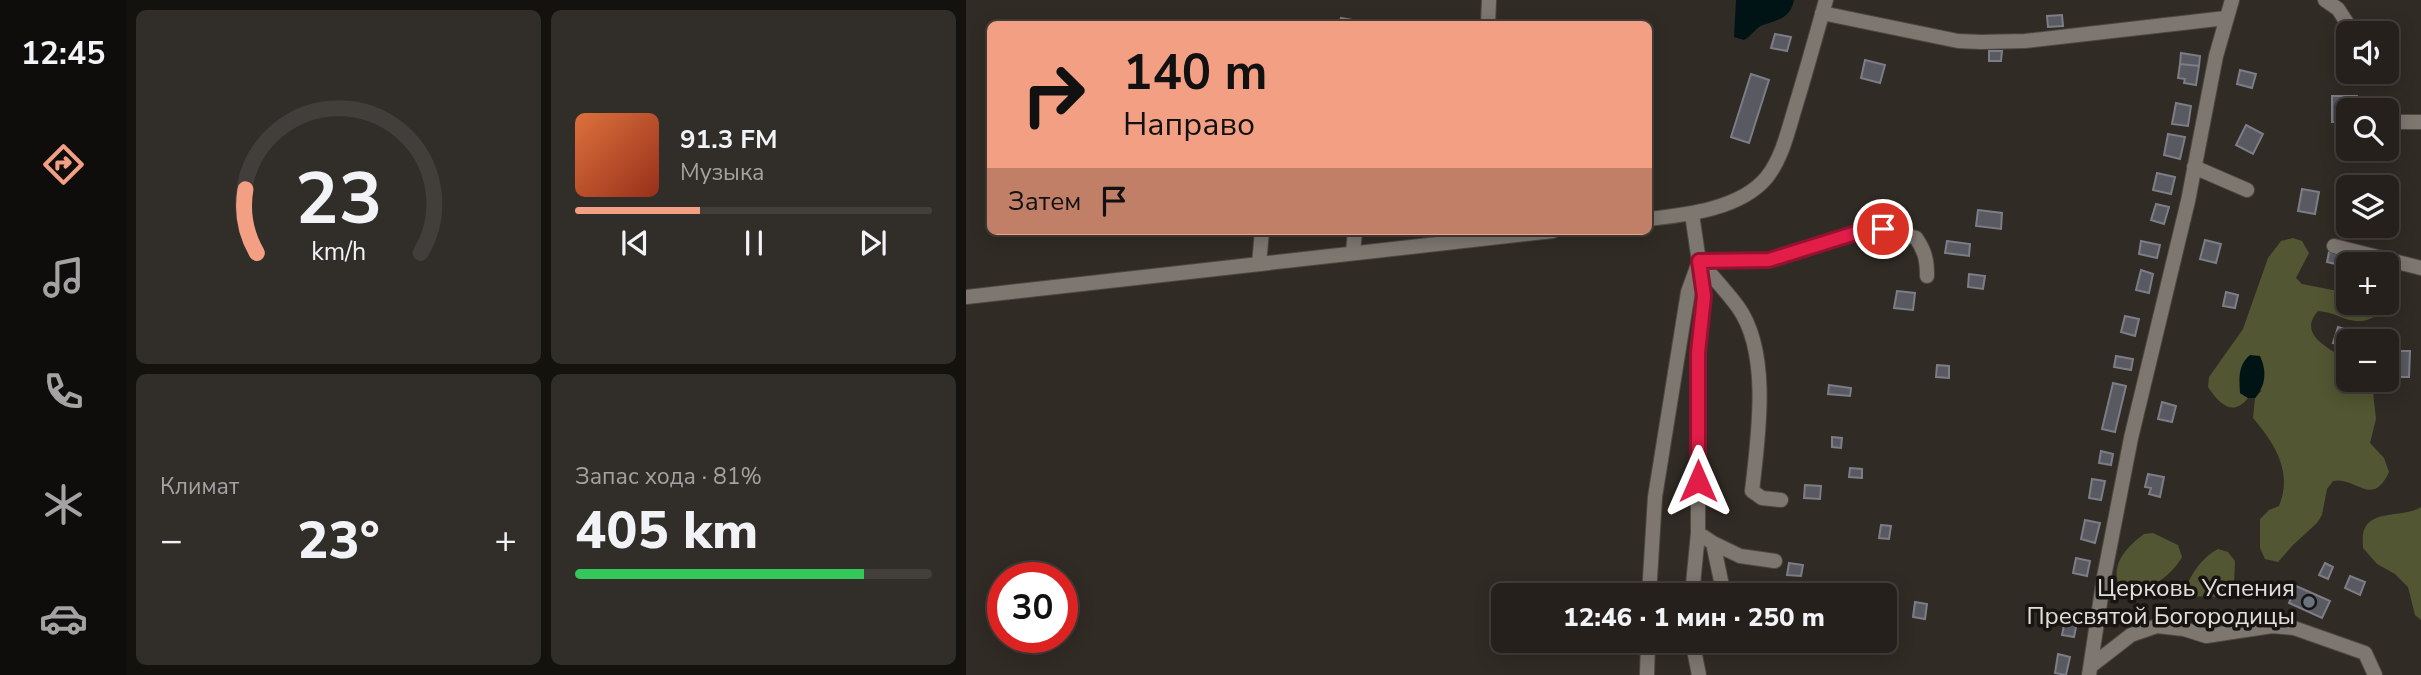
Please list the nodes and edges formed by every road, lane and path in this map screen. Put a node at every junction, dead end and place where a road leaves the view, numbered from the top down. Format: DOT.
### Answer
graph roads {
  1 [pos="1489,0"];
  2 [pos="2232,0"];
  3 [pos="2325,0"];
  4 [pos="1824,7"];
  5 [pos="2226,19"];
  6 [pos="1488,21"];
  7 [pos="2346,21"];
  8 [pos="2399,122"];
  9 [pos="2421,122"];
  10 [pos="2194,167"];
  11 [pos="2247,190"];
  12 [pos="1692,214"];
  13 [pos="1652,219"];
  14 [pos="1262,235"];
  15 [pos="1355,235"];
  16 [pos="1488,235"];
  17 [pos="1456,237"];
  18 [pos="2334,246"];
  19 [pos="1353,252"];
  20 [pos="1699,261"];
  21 [pos="1259,264"];
  22 [pos="2421,268"];
  23 [pos="1927,276"];
  24 [pos="966,298"];
  25 [pos="1781,500"];
  26 [pos="1698,533"];
  27 [pos="1713,542"];
  28 [pos="1776,561"];
  29 [pos="1649,583"];
  30 [pos="1693,583"];
  31 [pos="1722,583"];
  32 [pos="1648,653"];
  33 [pos="1695,653"];
  34 [pos="2090,671"];
  35 [pos="1647,675"];
  36 [pos="1699,675"];
  37 [pos="2375,675"];
  1 -- 6 [label="street"];
  2 -- 5 [label="street"];
  3 -- 7 [label="street"];
  4 -- 5 [label="street"];
  4 -- 12 [label="street"];
  5 -- 10 [label="street"];
  8 -- 9 [label="street"];
  10 -- 11 [label="street"];
  10 -- 34 [label="street"];
  12 -- 13 [label="street"];
  12 -- 20 [label="street"];
  14 -- 21 [label="street"];
  15 -- 19 [label="street"];
  16 -- 17 [label="street"];
  17 -- 19 [label="street"];
  18 -- 22 [label="street"];
  19 -- 21 [label="street"];
  20 -- 23 [label="street"];
  20 -- 25 [label="street"];
  20 -- 26 [label="street"];
  20 -- 29 [label="street"];
  21 -- 24 [label="street"];
  26 -- 27 [label="street"];
  26 -- 30 [label="street"];
  27 -- 28 [label="street"];
  27 -- 31 [label="street"];
  32 -- 35 [label="street"];
  33 -- 36 [label="street"];
  34 -- 37 [label="street"];
}
